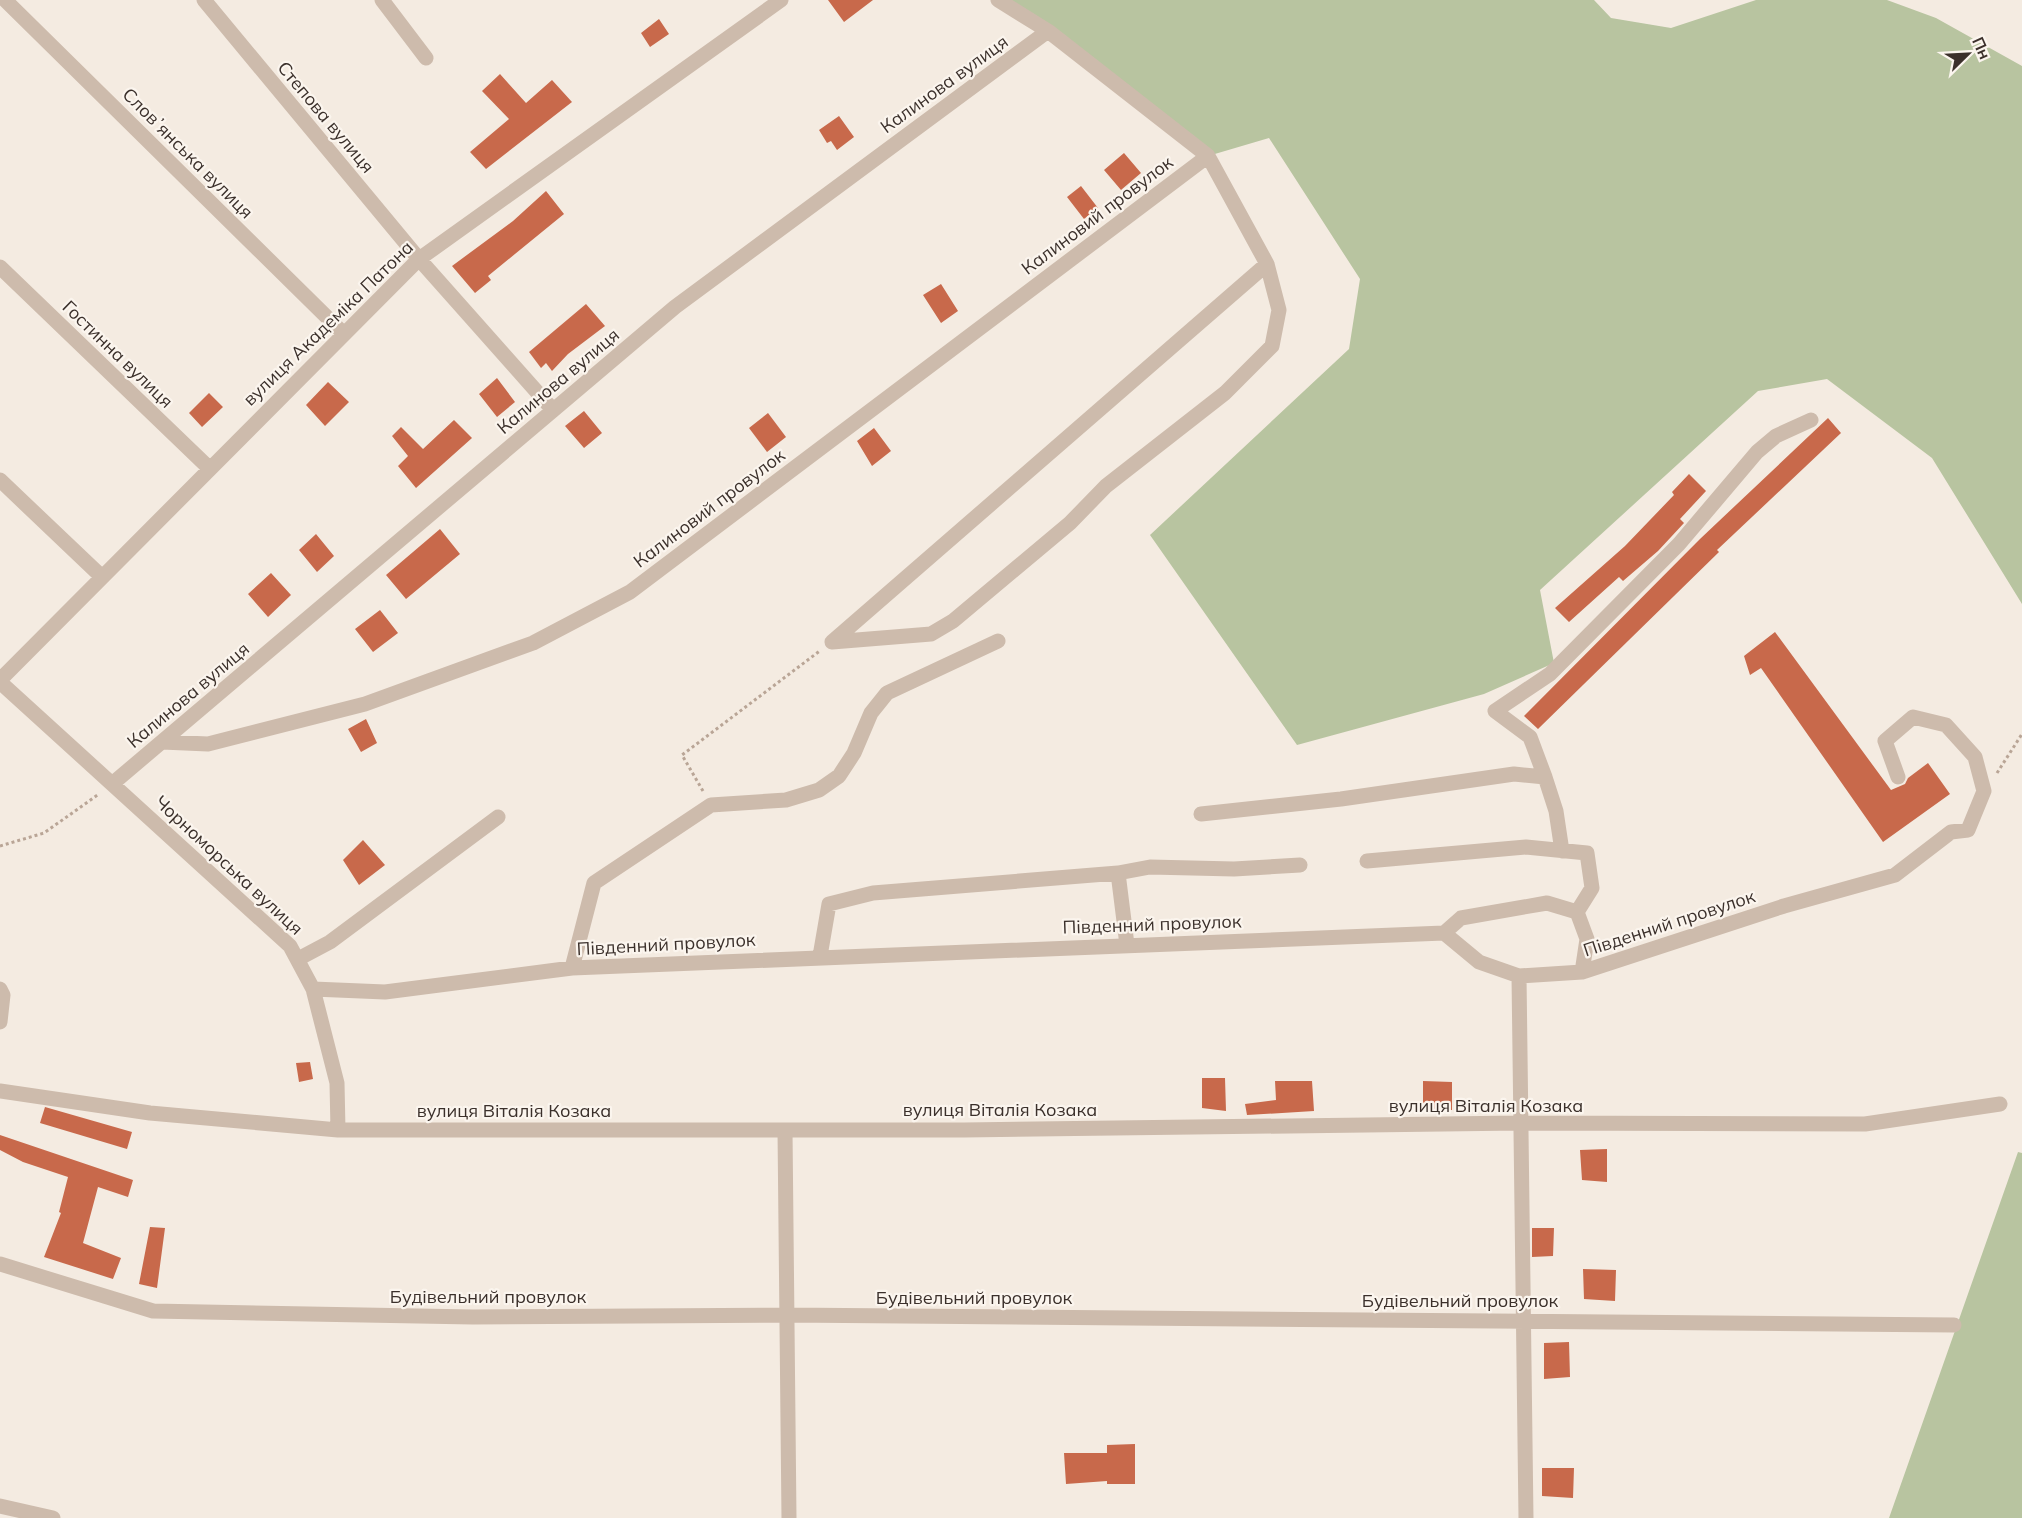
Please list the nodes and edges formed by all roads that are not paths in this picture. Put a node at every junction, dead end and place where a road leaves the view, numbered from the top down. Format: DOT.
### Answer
graph roads {
  1 [pos="6,0"];
  2 [pos="204,0"];
  3 [pos="382,0"];
  4 [pos="781,0"];
  5 [pos="998,0"];
  6 [pos="1048,31"];
  7 [pos="426,58"];
  8 [pos="1208,156"];
  9 [pos="419,258"];
  10 [pos="1267,264"];
  11 [pos="0,267"];
  12 [pos="343,333"];
  13 [pos="553,410"];
  14 [pos="1811,420"];
  15 [pos="209,468"];
  16 [pos="0,480"];
  17 [pos="102,576"];
  18 [pos="998,641"];
  19 [pos="0,681"];
  20 [pos="162,742"];
  21 [pos="1545,777"];
  22 [pos="1898,777"];
  23 [pos="112,784"];
  24 [pos="1201,813"];
  25 [pos="498,816"];
  26 [pos="1562,851"];
  27 [pos="1367,861"];
  28 [pos="1300,865"];
  29 [pos="1118,873"];
  30 [pos="1577,912"];
  31 [pos="1444,933"];
  32 [pos="1127,945"];
  33 [pos="820,956"];
  34 [pos="298,959"];
  35 [pos="572,968"];
  36 [pos="1582,972"];
  37 [pos="1519,976"];
  38 [pos="0,989"];
  39 [pos="313,989"];
  40 [pos="0,1022"];
  41 [pos="0,1091"];
  42 [pos="2000,1104"];
  43 [pos="1520,1123"];
  44 [pos="338,1130"];
  45 [pos="785,1130"];
  46 [pos="0,1264"];
  47 [pos="787,1315"];
  48 [pos="1521,1320"];
  49 [pos="1954,1325"];
  50 [pos="0,1506"];
  51 [pos="53,1518"];
  52 [pos="789,1518"];
  53 [pos="1526,1518"];
  1 -- 12 [label="street, Словʼянська вулиця"];
  2 -- 9 [label="street, Степова вулиця"];
  3 -- 7 [label="street"];
  4 -- 9 [label="street, вулиця Академіка Патона"];
  5 -- 6 [label="street"];
  6 -- 8 [label="street"];
  6 -- 13 [label="street, Калинова вулиця"];
  8 -- 10 [label="street"];
  8 -- 20 [label="street, Калиновий провулок"];
  9 -- 12 [label="street, вулиця Академіка Патона"];
  9 -- 13 [label="street, Степова вулиця"];
  10 -- 10 [label="street"];
  11 -- 15 [label="street, Гостинна вулиця"];
  12 -- 15 [label="street, вулиця Академіка Патона"];
  13 -- 20 [label="street, Калинова вулиця"];
  14 -- 21 [label="street"];
  15 -- 17 [label="street, вулиця Академіка Патона"];
  16 -- 17 [label="street"];
  17 -- 19 [label="street, вулиця Академіка Патона"];
  18 -- 35 [label="street"];
  19 -- 23 [label="street, Чорноморська вулиця"];
  20 -- 23 [label="street, Калинова вулиця"];
  21 -- 24 [label="street"];
  21 -- 26 [label="street"];
  22 -- 36 [label="street, Південний провулок"];
  23 -- 34 [label="street, Чорноморська вулиця"];
  25 -- 34 [label="street"];
  26 -- 27 [label="street"];
  26 -- 30 [label="street"];
  28 -- 29 [label="street"];
  29 -- 32 [label="street"];
  29 -- 33 [label="street"];
  30 -- 31 [label="street"];
  30 -- 36 [label="street"];
  31 -- 32 [label="street, Південний провулок"];
  31 -- 37 [label="street, Південний провулок"];
  32 -- 33 [label="street, Південний провулок"];
  33 -- 35 [label="street, Південний провулок"];
  34 -- 39 [label="street, Чорноморська вулиця"];
  35 -- 39 [label="street, Південний провулок"];
  36 -- 37 [label="street, Південний провулок"];
  37 -- 43 [label="street"];
  38 -- 40 [label="street"];
  39 -- 44 [label="street, Чорноморська вулиця"];
  41 -- 44 [label="street, вулиця Віталія Козака"];
  42 -- 43 [label="street, вулиця Віталія Козака"];
  43 -- 45 [label="street, вулиця Віталія Козака"];
  43 -- 48 [label="street"];
  44 -- 45 [label="street, вулиця Віталія Козака"];
  45 -- 47 [label="street"];
  46 -- 47 [label="street, Будівельний провулок"];
  47 -- 48 [label="street, Будівельний провулок"];
  47 -- 52 [label="street"];
  48 -- 49 [label="street, Будівельний провулок"];
  48 -- 53 [label="street"];
  50 -- 51 [label="street"];
}
